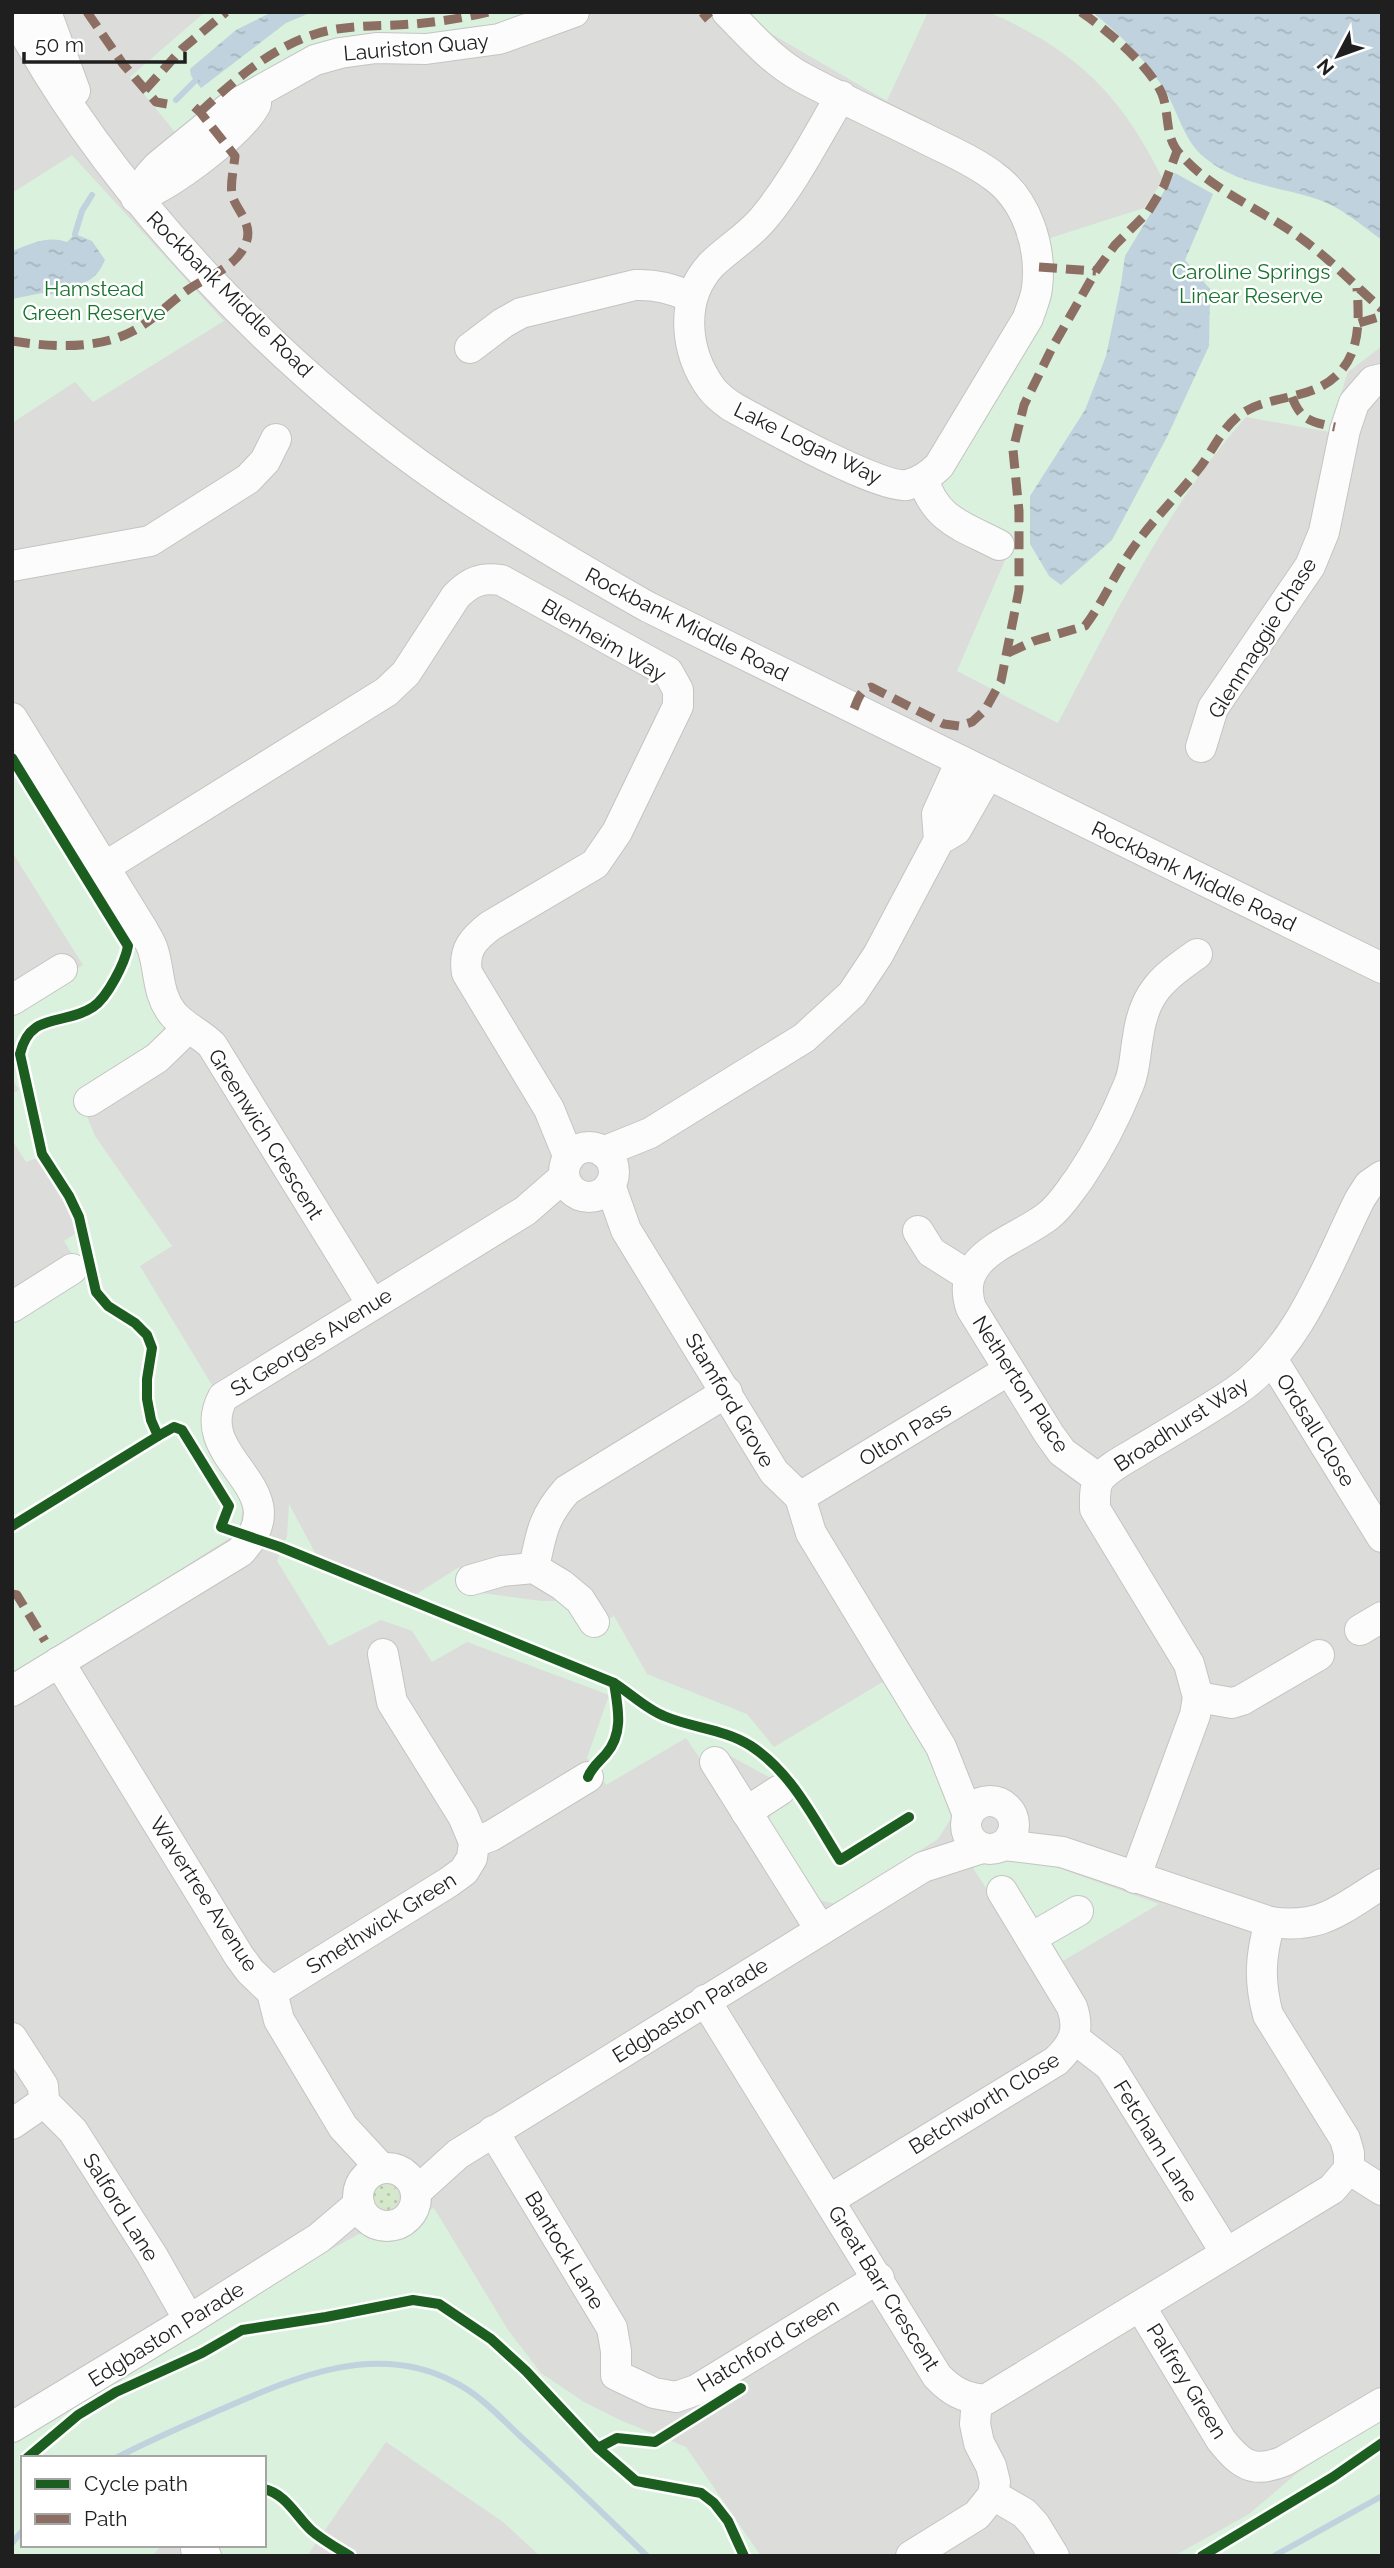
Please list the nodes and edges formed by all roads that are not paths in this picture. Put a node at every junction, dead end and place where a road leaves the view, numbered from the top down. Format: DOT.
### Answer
graph roads {
  1 [pos="13,12"];
  2 [pos="46,12"];
  3 [pos="574,12"];
  4 [pos="727,12"];
  5 [pos="747,24"];
  6 [pos="841,96"];
  7 [pos="93,137"];
  8 [pos="136,198"];
  9 [pos="691,297"];
  10 [pos="470,348"];
  11 [pos="1382,379"];
  12 [pos="276,439"];
  13 [pos="923,479"];
  14 [pos="999,545"];
  15 [pos="12,566"];
  16 [pos="12,718"];
  17 [pos="1201,747"];
  18 [pos="961,761"];
  19 [pos="988,774"];
  20 [pos="939,840"];
  21 [pos="103,868"];
  22 [pos="1198,954"];
  23 [pos="1382,968"];
  24 [pos="62,969"];
  25 [pos="12,1000"];
  26 [pos="188,1028"];
  27 [pos="89,1101"];
  28 [pos="589,1172"];
  29 [pos="1382,1175"];
  30 [pos="918,1231"];
  31 [pos="72,1269"];
  32 [pos="969,1276"];
  33 [pos="372,1304"];
  34 [pos="12,1307"];
  35 [pos="1272,1359"];
  36 [pos="1009,1370"];
  37 [pos="727,1392"];
  38 [pos="1099,1479"];
  39 [pos="800,1497"];
  40 [pos="1382,1537"];
  41 [pos="534,1569"];
  42 [pos="471,1580"];
  43 [pos="594,1622"];
  44 [pos="383,1654"];
  45 [pos="1319,1655"];
  46 [pos="59,1662"];
  47 [pos="12,1691"];
  48 [pos="1198,1697"];
  49 [pos="715,1762"];
  50 [pos="588,1776"];
  51 [pos="780,1790"];
  52 [pos="746,1812"];
  53 [pos="987,1825"];
  54 [pos="474,1842"];
  55 [pos="1135,1878"];
  56 [pos="1382,1884"];
  57 [pos="1002,1891"];
  58 [pos="1078,1911"];
  59 [pos="1270,1923"];
  60 [pos="820,1929"];
  61 [pos="1031,1938"];
  62 [pos="272,1992"];
  63 [pos="705,2000"];
  64 [pos="12,2038"];
  65 [pos="1075,2039"];
  66 [pos="44,2102"];
  67 [pos="12,2124"];
  68 [pos="493,2131"];
  69 [pos="1349,2169"];
  70 [pos="381,2190"];
  71 [pos="1382,2190"];
  72 [pos="829,2200"];
  73 [pos="1226,2253"];
  74 [pos="878,2278"];
  75 [pos="1140,2306"];
  76 [pos="189,2320"];
  77 [pos="616,2375"];
  78 [pos="977,2399"];
  79 [pos="1382,2403"];
  80 [pos="12,2427"];
  81 [pos="993,2495"];
  82 [pos="911,2556"];
  83 [pos="1055,2556"];
  1 -- 7 [label="street, Rockbank Middle Road"];
  2 -- 7 [label="street, Rockbank Middle Road"];
  3 -- 8 [label="street, Lauriston Quay"];
  4 -- 5 [label="street"];
  5 -- 6 [label="street"];
  6 -- 9 [label="street, Lake Logan Way"];
  6 -- 13 [label="street"];
  7 -- 8 [label="street, Rockbank Middle Road"];
  8 -- 18 [label="street, Rockbank Middle Road"];
  9 -- 10 [label="street"];
  9 -- 13 [label="street, Lake Logan Way"];
  11 -- 17 [label="street, Glenmaggie Chase"];
  12 -- 15 [label="street"];
  13 -- 14 [label="street"];
  16 -- 21 [label="street, Greenwich Crescent"];
  18 -- 19 [label="street, Rockbank Middle Road"];
  18 -- 20 [label="street, St Georges Avenue"];
  19 -- 20 [label="street, St Georges Avenue"];
  19 -- 23 [label="street, Rockbank Middle Road"];
  20 -- 28 [label="street, St Georges Avenue"];
  21 -- 26 [label="street, Greenwich Crescent"];
  21 -- 28 [label="street, Blenheim Way"];
  22 -- 32 [label="street"];
  24 -- 25 [label="street"];
  26 -- 27 [label="street"];
  26 -- 33 [label="street, Greenwich Crescent"];
  28 -- 33 [label="street, St Georges Avenue"];
  28 -- 37 [label="street, Stamford Grove"];
  29 -- 35 [label="street, Broadhurst Way"];
  30 -- 32 [label="street"];
  31 -- 34 [label="street"];
  32 -- 36 [label="street, Netherton Place"];
  33 -- 46 [label="street, St Georges Avenue"];
  35 -- 38 [label="street, Broadhurst Way"];
  35 -- 40 [label="street, Ordsall Close"];
  36 -- 38 [label="street, Netherton Place"];
  36 -- 39 [label="street, Olton Pass"];
  37 -- 39 [label="street, Stamford Grove"];
  37 -- 41 [label="street"];
  38 -- 48 [label="street, Broadhurst Way"];
  39 -- 53 [label="street, Stamford Grove"];
  41 -- 42 [label="street"];
  41 -- 43 [label="street"];
  44 -- 54 [label="street"];
  45 -- 48 [label="street"];
  46 -- 47 [label="street, St Georges Avenue"];
  46 -- 62 [label="street, Wavertree Avenue"];
  48 -- 55 [label="street"];
  49 -- 52 [label="street"];
  50 -- 54 [label="street"];
  51 -- 52 [label="street"];
  52 -- 60 [label="street"];
  53 -- 55 [label="street"];
  53 -- 60 [label="street, Edgbaston Parade"];
  54 -- 62 [label="street, Smethwick Green"];
  55 -- 59 [label="street"];
  56 -- 59 [label="street"];
  57 -- 61 [label="street, Betchworth Close"];
  58 -- 61 [label="street"];
  59 -- 69 [label="street"];
  60 -- 63 [label="street, Edgbaston Parade"];
  61 -- 65 [label="street, Betchworth Close"];
  62 -- 70 [label="street, Wavertree Avenue"];
  63 -- 68 [label="street, Edgbaston Parade"];
  63 -- 72 [label="street, Great Barr Crescent"];
  64 -- 66 [label="street"];
  65 -- 72 [label="street, Betchworth Close"];
  65 -- 73 [label="street, Fetcham Lane"];
  66 -- 67 [label="street"];
  66 -- 76 [label="street, Salford Lane"];
  68 -- 70 [label="street, Edgbaston Parade"];
  68 -- 77 [label="street, Bantock Lane"];
  69 -- 71 [label="street"];
  69 -- 73 [label="street"];
  70 -- 76 [label="street, Edgbaston Parade"];
  72 -- 74 [label="street, Great Barr Crescent"];
  73 -- 75 [label="street"];
  74 -- 77 [label="street, Hatchford Green"];
  74 -- 78 [label="street, Great Barr Crescent"];
  75 -- 78 [label="street"];
  75 -- 79 [label="street, Palfrey Green"];
  76 -- 80 [label="street, Edgbaston Parade"];
  78 -- 81 [label="street"];
  81 -- 82 [label="street"];
  81 -- 83 [label="street"];
}
